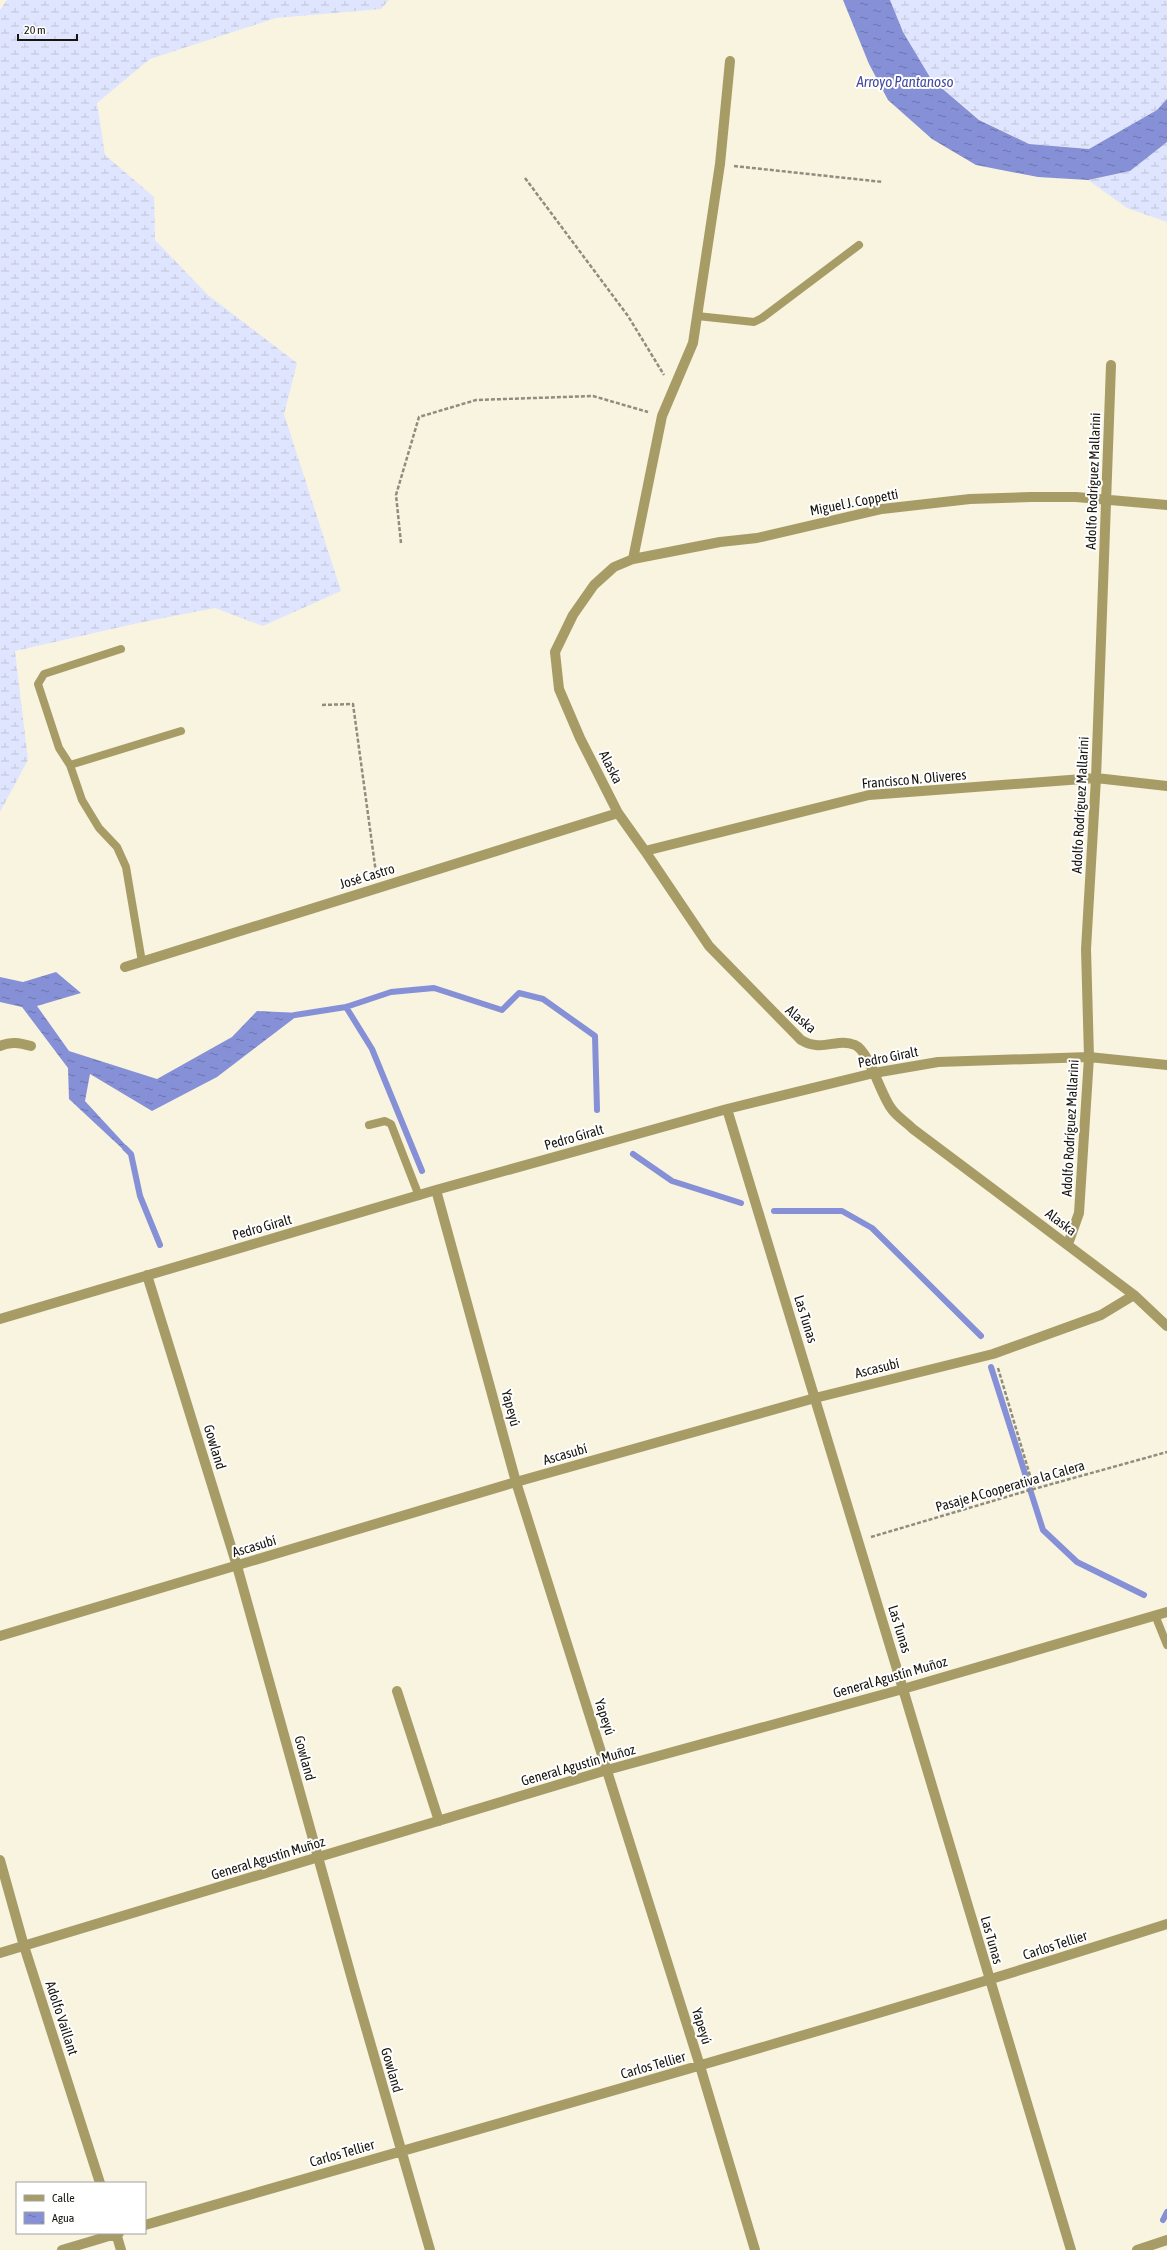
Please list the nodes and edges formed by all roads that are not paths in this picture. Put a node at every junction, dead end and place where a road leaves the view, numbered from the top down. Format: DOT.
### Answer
graph roads {
  1 [pos="730,61"];
  2 [pos="859,245"];
  3 [pos="697,316"];
  4 [pos="1111,365"];
  5 [pos="1106,500"];
  6 [pos="1167,506"];
  7 [pos="633,559"];
  8 [pos="573,615"];
  9 [pos="121,649"];
  10 [pos="181,731"];
  11 [pos="70,765"];
  12 [pos="1096,778"];
  13 [pos="1167,786"];
  14 [pos="618,813"];
  15 [pos="646,850"];
  16 [pos="142,962"];
  17 [pos="125,967"];
  18 [pos="0,1046"];
  19 [pos="31,1046"];
  20 [pos="1089,1057"];
  21 [pos="1167,1065"];
  22 [pos="874,1073"];
  23 [pos="727,1109"];
  24 [pos="369,1125"];
  25 [pos="436,1190"];
  26 [pos="419,1196"];
  27 [pos="1068,1244"];
  28 [pos="147,1276"];
  29 [pos="1134,1295"];
  30 [pos="0,1319"];
  31 [pos="1167,1326"];
  32 [pos="816,1398"];
  33 [pos="516,1482"];
  34 [pos="237,1566"];
  35 [pos="1167,1612"];
  36 [pos="1155,1615"];
  37 [pos="0,1636"];
  38 [pos="1167,1645"];
  39 [pos="904,1689"];
  40 [pos="397,1691"];
  41 [pos="607,1770"];
  42 [pos="439,1821"];
  43 [pos="318,1858"];
  44 [pos="0,1860"];
  45 [pos="1167,1924"];
  46 [pos="24,1946"];
  47 [pos="0,1953"];
  48 [pos="989,1980"];
  49 [pos="700,2066"];
  50 [pos="400,2151"];
  51 [pos="100,2182"];
  52 [pos="146,2225"];
  53 [pos="114,2234"];
  54 [pos="117,2234"];
  55 [pos="1167,2240"];
  56 [pos="62,2250"];
  57 [pos="121,2250"];
  58 [pos="430,2250"];
  59 [pos="755,2250"];
  60 [pos="1071,2250"];
  61 [pos="1137,2250"];
  1 -- 3 [label="street"];
  2 -- 3 [label="lane"];
  3 -- 7 [label="street"];
  4 -- 5 [label="street, Adolfo Rodríguez Mallarini"];
  5 -- 6 [label="street, Miguel J. Coppetti"];
  5 -- 7 [label="street, Miguel J. Coppetti"];
  5 -- 12 [label="street, Adolfo Rodríguez Mallarini"];
  7 -- 8 [label="street, Miguel J. Coppetti"];
  8 -- 14 [label="street, Alaska"];
  9 -- 11 [label="lane"];
  10 -- 11 [label="lane"];
  11 -- 16 [label="lane"];
  12 -- 13 [label="street, Francisco N. Oliveres"];
  12 -- 15 [label="street, Francisco N. Oliveres"];
  12 -- 20 [label="street, Adolfo Rodríguez Mallarini"];
  14 -- 15 [label="street, Alaska"];
  14 -- 16 [label="street, José Castro"];
  15 -- 22 [label="street, Alaska"];
  16 -- 17 [label="street, José Castro"];
  18 -- 19 [label="street"];
  20 -- 21 [label="street, Pedro Giralt"];
  20 -- 22 [label="street, Pedro Giralt"];
  20 -- 27 [label="street, Adolfo Rodríguez Mallarini"];
  22 -- 23 [label="street, Pedro Giralt"];
  22 -- 27 [label="street, Alaska"];
  23 -- 25 [label="street, Pedro Giralt"];
  23 -- 32 [label="street, Las Tunas"];
  24 -- 26 [label="lane"];
  25 -- 26 [label="street, Pedro Giralt"];
  25 -- 33 [label="street, Yapeyú"];
  26 -- 28 [label="street, Pedro Giralt"];
  27 -- 29 [label="street, Alaska"];
  28 -- 30 [label="street, Pedro Giralt"];
  28 -- 34 [label="street, Gowland"];
  29 -- 31 [label="street, Alaska"];
  29 -- 32 [label="street, Ascasubí"];
  32 -- 33 [label="street, Ascasubí"];
  32 -- 39 [label="street, Las Tunas"];
  33 -- 34 [label="street, Ascasubí"];
  33 -- 41 [label="street, Yapeyú"];
  34 -- 37 [label="street, Ascasubí"];
  34 -- 43 [label="street, Gowland"];
  35 -- 36 [label="street, General Agustín Muñoz"];
  36 -- 38 [label="lane"];
  36 -- 39 [label="street, General Agustín Muñoz"];
  39 -- 41 [label="street, General Agustín Muñoz"];
  39 -- 48 [label="street, Las Tunas"];
  40 -- 42 [label="street"];
  41 -- 42 [label="street, General Agustín Muñoz"];
  41 -- 49 [label="street, Yapeyú"];
  42 -- 43 [label="street, General Agustín Muñoz"];
  43 -- 46 [label="street, General Agustín Muñoz"];
  43 -- 50 [label="street, Gowland"];
  44 -- 46 [label="street, Adolfo Vaillant"];
  45 -- 48 [label="street, Carlos Tellier"];
  46 -- 47 [label="street, General Agustín Muñoz"];
  46 -- 51 [label="street, Adolfo Vaillant"];
  48 -- 49 [label="street, Carlos Tellier"];
  48 -- 60 [label="street, Las Tunas"];
  49 -- 50 [label="street, Carlos Tellier"];
  49 -- 59 [label="street, Yapeyú"];
  50 -- 52 [label="street, Carlos Tellier"];
  50 -- 58 [label="street, Gowland"];
  53 -- 56 [label="street"];
  54 -- 57 [label="street"];
  55 -- 61 [label="street"];
}
